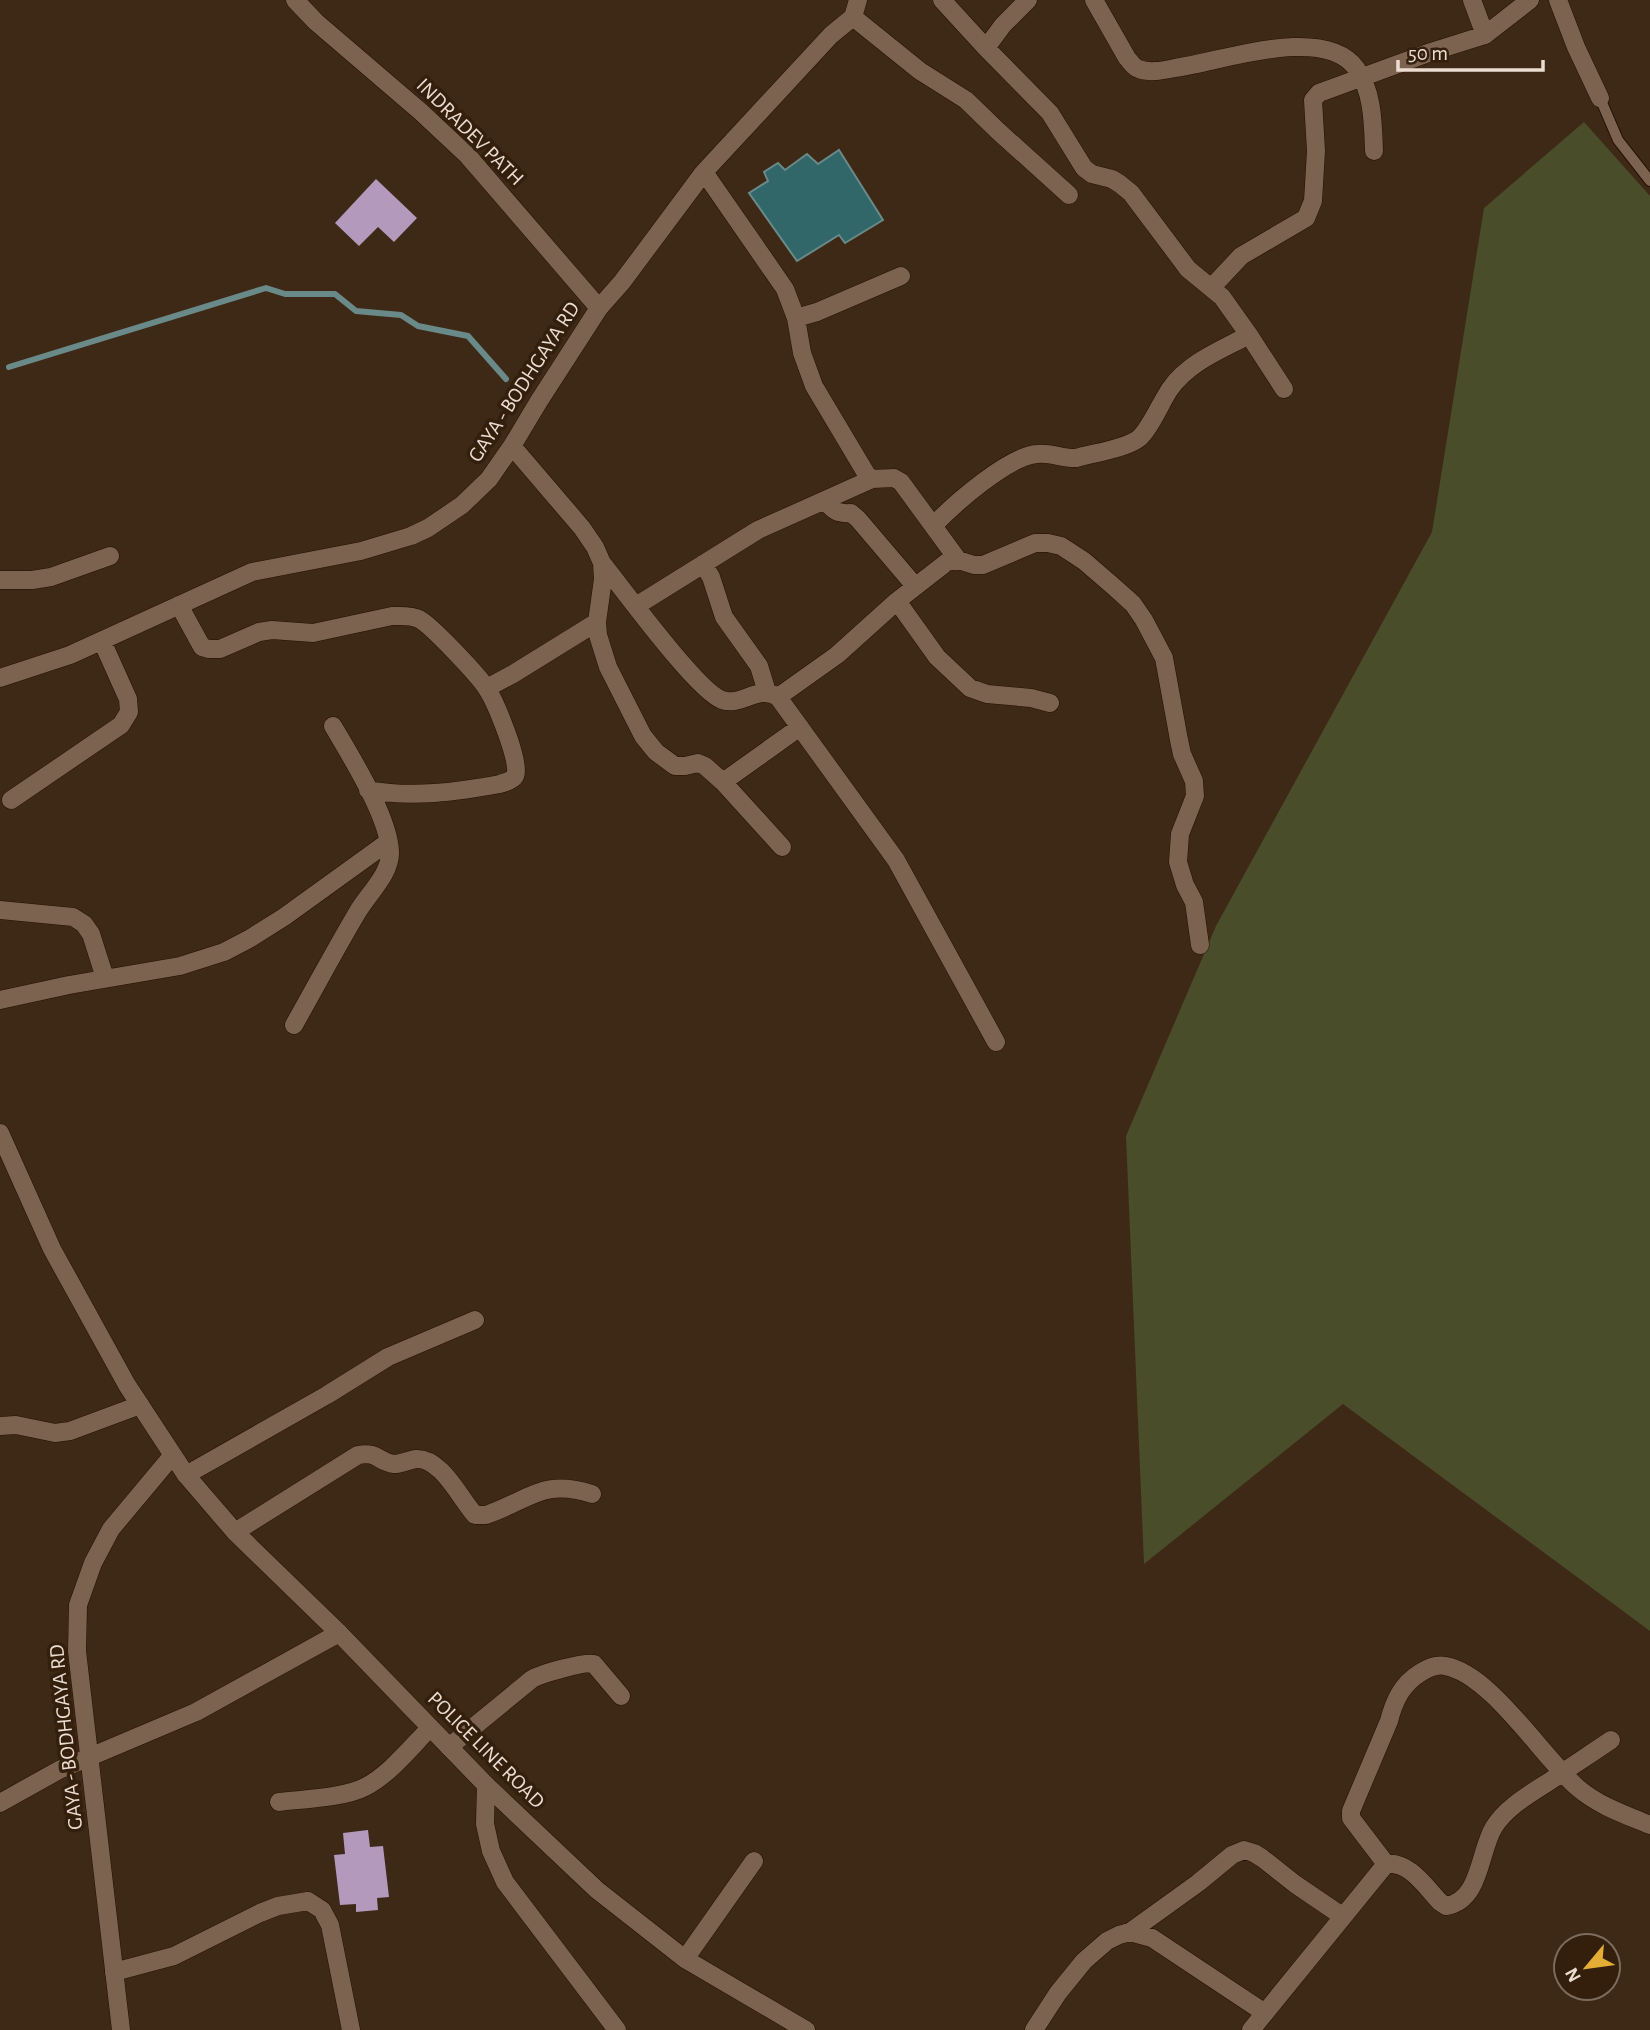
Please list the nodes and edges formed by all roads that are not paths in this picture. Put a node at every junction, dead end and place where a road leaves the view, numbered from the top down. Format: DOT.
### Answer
graph roads {
  1 [pos="295,0"];
  2 [pos="942,0"];
  3 [pos="1028,0"];
  4 [pos="1094,0"];
  5 [pos="1472,0"];
  6 [pos="1530,0"];
  7 [pos="1558,0"];
  8 [pos="856,5"];
  9 [pos="1485,35"];
  10 [pos="986,48"];
  11 [pos="1362,78"];
  12 [pos="1600,98"];
  13 [pos="1374,151"];
  14 [pos="704,172"];
  15 [pos="1650,181"];
  16 [pos="1069,195"];
  17 [pos="901,276"];
  18 [pos="1212,287"];
  19 [pos="599,309"];
  20 [pos="796,318"];
  21 [pos="1250,335"];
  22 [pos="1284,389"];
  23 [pos="512,446"];
  24 [pos="872,479"];
  25 [pos="825,500"];
  26 [pos="933,526"];
  27 [pos="110,556"];
  28 [pos="958,560"];
  29 [pos="602,563"];
  30 [pos="703,564"];
  31 [pos="0,580"];
  32 [pos="915,586"];
  33 [pos="897,601"];
  34 [pos="179,605"];
  35 [pos="636,606"];
  36 [pos="597,622"];
  37 [pos="102,641"];
  38 [pos="0,678"];
  39 [pos="487,688"];
  40 [pos="773,694"];
  41 [pos="1050,703"];
  42 [pos="333,726"];
  43 [pos="800,727"];
  44 [pos="723,782"];
  45 [pos="368,790"];
  46 [pos="11,800"];
  47 [pos="388,842"];
  48 [pos="782,847"];
  49 [pos="0,911"];
  50 [pos="1200,945"];
  51 [pos="104,978"];
  52 [pos="0,1000"];
  53 [pos="294,1025"];
  54 [pos="996,1042"];
  55 [pos="0,1133"];
  56 [pos="475,1320"];
  57 [pos="140,1405"];
  58 [pos="0,1426"];
  59 [pos="173,1456"];
  60 [pos="186,1475"];
  61 [pos="592,1494"];
  62 [pos="235,1532"];
  63 [pos="339,1633"];
  64 [pos="621,1696"];
  65 [pos="430,1728"];
  66 [pos="1611,1740"];
  67 [pos="449,1747"];
  68 [pos="90,1756"];
  69 [pos="1563,1772"];
  70 [pos="486,1785"];
  71 [pos="279,1802"];
  72 [pos="0,1804"];
  73 [pos="1650,1825"];
  74 [pos="754,1861"];
  75 [pos="1385,1864"];
  76 [pos="1342,1916"];
  77 [pos="1130,1932"];
  78 [pos="685,1959"];
  79 [pos="114,1972"];
  80 [pos="1265,2013"];
  81 [pos="121,2030"];
  82 [pos="351,2030"];
  83 [pos="617,2030"];
  84 [pos="806,2030"];
  85 [pos="1034,2030"];
  86 [pos="1251,2030"];
  1 -- 19 [label="street, INDRADEV PATH"];
  2 -- 10 [label="street"];
  3 -- 10 [label="street"];
  4 -- 11 [label="street"];
  5 -- 9 [label="street"];
  6 -- 9 [label="street"];
  7 -- 12 [label="street"];
  8 -- 14 [label="street, GAYA - BODHGAYA RD"];
  8 -- 16 [label="street"];
  9 -- 11 [label="street"];
  10 -- 18 [label="street"];
  11 -- 13 [label="street"];
  11 -- 18 [label="street"];
  12 -- 15 [label="lane"];
  14 -- 19 [label="street, GAYA - BODHGAYA RD"];
  14 -- 20 [label="street"];
  17 -- 20 [label="street"];
  18 -- 21 [label="street"];
  19 -- 23 [label="street, GAYA - BODHGAYA RD"];
  20 -- 24 [label="street"];
  21 -- 22 [label="street"];
  21 -- 26 [label="street"];
  23 -- 29 [label="street"];
  23 -- 34 [label="street, GAYA - BODHGAYA RD"];
  24 -- 25 [label="street"];
  24 -- 26 [label="street"];
  25 -- 30 [label="street"];
  25 -- 32 [label="street"];
  26 -- 28 [label="street"];
  27 -- 31 [label="street"];
  28 -- 32 [label="street"];
  28 -- 50 [label="street"];
  29 -- 35 [label="street"];
  29 -- 36 [label="street"];
  30 -- 35 [label="street"];
  30 -- 40 [label="street"];
  32 -- 33 [label="street"];
  33 -- 40 [label="street"];
  33 -- 41 [label="street"];
  34 -- 37 [label="street, GAYA - BODHGAYA RD"];
  34 -- 39 [label="street"];
  35 -- 40 [label="street"];
  36 -- 39 [label="street"];
  36 -- 44 [label="street"];
  37 -- 38 [label="street, GAYA - BODHGAYA RD"];
  37 -- 46 [label="street"];
  39 -- 45 [label="street"];
  40 -- 43 [label="street"];
  42 -- 45 [label="street"];
  43 -- 44 [label="street"];
  43 -- 54 [label="street"];
  44 -- 48 [label="street"];
  45 -- 47 [label="street"];
  47 -- 51 [label="street"];
  47 -- 53 [label="street"];
  49 -- 51 [label="street"];
  51 -- 52 [label="street"];
  55 -- 57 [label="street"];
  56 -- 60 [label="street"];
  57 -- 58 [label="street"];
  57 -- 59 [label="street"];
  59 -- 60 [label="street, POLICE LINE ROAD"];
  59 -- 68 [label="street, GAYA - BODHGAYA RD"];
  60 -- 62 [label="street, POLICE LINE ROAD"];
  61 -- 62 [label="street"];
  62 -- 63 [label="street, POLICE LINE ROAD"];
  63 -- 65 [label="street, POLICE LINE ROAD"];
  63 -- 68 [label="street"];
  64 -- 67 [label="street"];
  65 -- 67 [label="street, POLICE LINE ROAD"];
  65 -- 71 [label="street"];
  66 -- 69 [label="street"];
  67 -- 70 [label="street, POLICE LINE ROAD"];
  68 -- 72 [label="street"];
  68 -- 79 [label="street, GAYA - BODHGAYA RD"];
  69 -- 73 [label="street"];
  69 -- 75 [label="street"];
  69 -- 75 [label="street"];
  70 -- 78 [label="street, POLICE LINE ROAD"];
  70 -- 83 [label="street"];
  74 -- 78 [label="street"];
  75 -- 76 [label="street"];
  76 -- 77 [label="street"];
  76 -- 80 [label="street"];
  77 -- 80 [label="street"];
  77 -- 85 [label="street"];
  78 -- 84 [label="street, POLICE LINE ROAD"];
  79 -- 81 [label="street, GAYA - BODHGAYA RD"];
  79 -- 82 [label="street"];
  80 -- 86 [label="street"];
}
